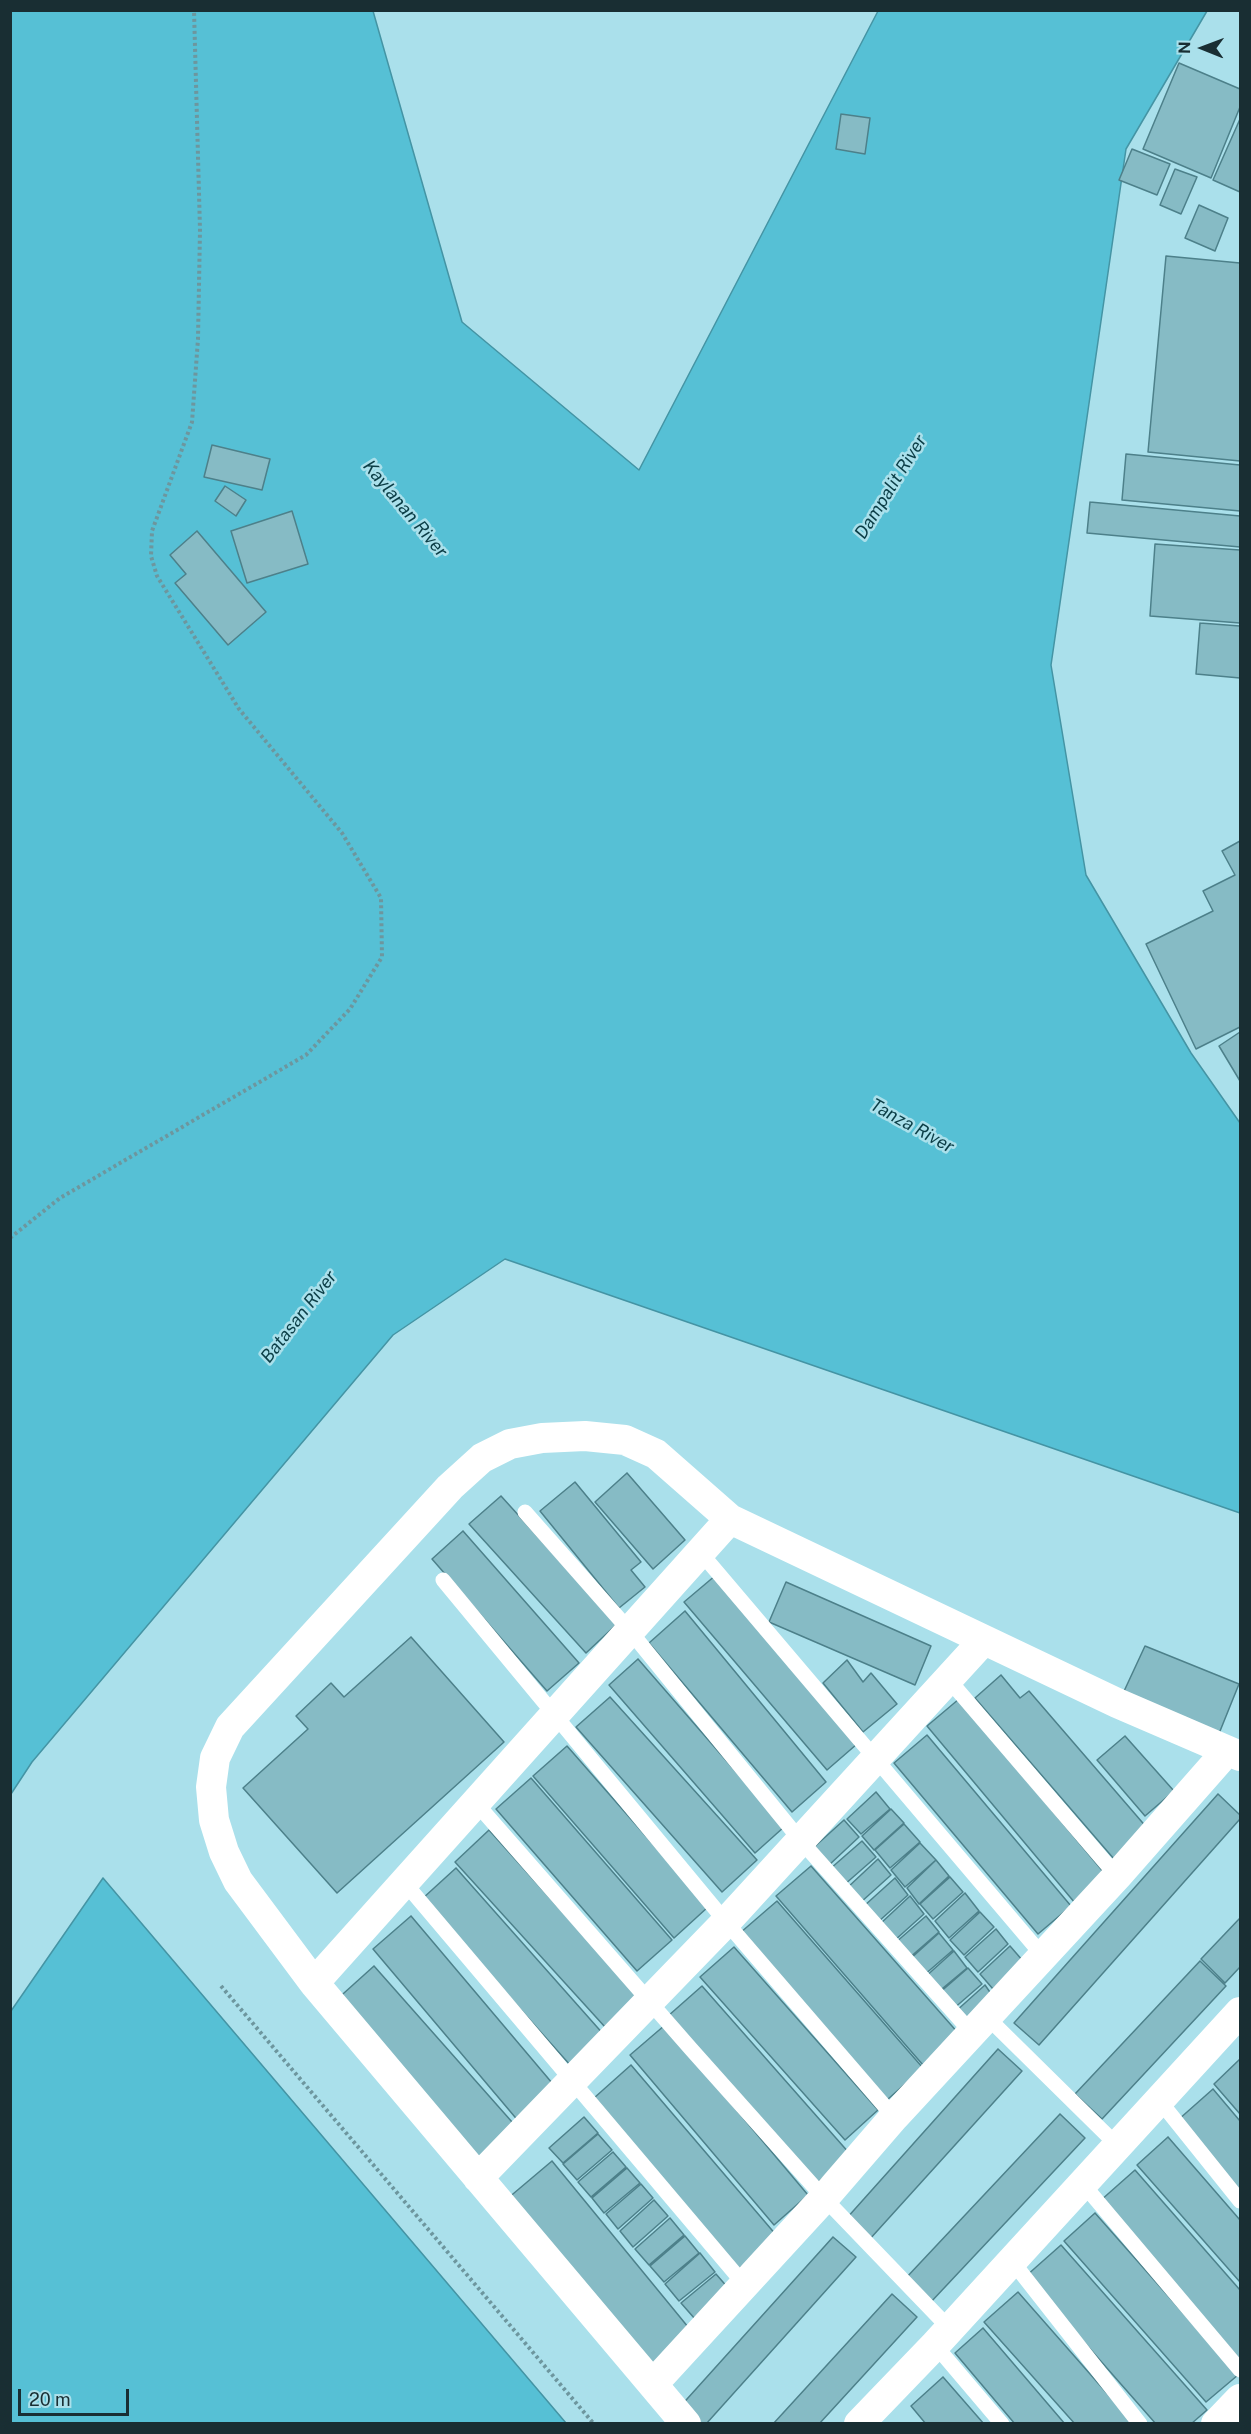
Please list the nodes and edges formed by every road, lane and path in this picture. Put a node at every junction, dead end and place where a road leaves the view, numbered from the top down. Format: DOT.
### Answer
graph roads {
  1 [pos="194,10"];
  2 [pos="10,1238"];
  3 [pos="525,1512"];
  4 [pos="730,1519"];
  5 [pos="700,1553"];
  6 [pos="443,1580"];
  7 [pos="630,1631"];
  8 [pos="983,1641"];
  9 [pos="949,1680"];
  10 [pos="555,1714"];
  11 [pos="1234,1754"];
  12 [pos="876,1760"];
  13 [pos="476,1803"];
  14 [pos="801,1841"];
  15 [pos="1117,1876"];
  16 [pos="404,1882"];
  17 [pos="726,1922"];
  18 [pos="1043,1956"];
  19 [pos="314,1983"];
  20 [pos="221,1986"];
  21 [pos="649,2000"];
  22 [pos="1237,2024"];
  23 [pos="980,2025"];
  24 [pos="573,2080"];
  25 [pos="1160,2100"];
  26 [pos="894,2117"];
  27 [pos="1118,2146"];
  28 [pos="478,2178"];
  29 [pos="1083,2184"];
  30 [pos="824,2198"];
  31 [pos="1240,2201"];
  32 [pos="1012,2261"];
  33 [pos="744,2284"];
  34 [pos="942,2337"];
  35 [pos="1240,2370"];
  36 [pos="653,2384"];
  37 [pos="1240,2399"];
  38 [pos="594,2424"];
  39 [pos="686,2424"];
  40 [pos="859,2424"];
  41 [pos="1002,2424"];
  42 [pos="1140,2424"];
  43 [pos="1216,2424"];
  1 -- 2 [label="path"];
  3 -- 7 [label="lane"];
  4 -- 5 [label="street"];
  4 -- 8 [label="street"];
  4 -- 19 [label="street"];
  5 -- 7 [label="street"];
  5 -- 12 [label="lane"];
  6 -- 10 [label="lane"];
  7 -- 10 [label="street"];
  7 -- 14 [label="lane"];
  8 -- 9 [label="street"];
  8 -- 11 [label="street"];
  9 -- 12 [label="street"];
  9 -- 15 [label="lane"];
  10 -- 13 [label="street"];
  10 -- 17 [label="lane"];
  11 -- 15 [label="street"];
  12 -- 14 [label="street"];
  12 -- 18 [label="lane"];
  13 -- 16 [label="street"];
  13 -- 21 [label="lane"];
  14 -- 17 [label="street"];
  14 -- 23 [label="lane"];
  15 -- 18 [label="street"];
  16 -- 19 [label="street"];
  16 -- 24 [label="lane"];
  17 -- 21 [label="street"];
  17 -- 26 [label="lane"];
  18 -- 23 [label="street"];
  19 -- 28 [label="street"];
  20 -- 38 [label="path"];
  21 -- 24 [label="street"];
  21 -- 30 [label="lane"];
  22 -- 25 [label="street"];
  23 -- 26 [label="street"];
  23 -- 27 [label="lane"];
  24 -- 28 [label="street"];
  24 -- 33 [label="lane"];
  25 -- 27 [label="street"];
  25 -- 31 [label="lane"];
  26 -- 30 [label="street"];
  27 -- 29 [label="street"];
  28 -- 36 [label="street"];
  29 -- 32 [label="street"];
  29 -- 35 [label="lane"];
  30 -- 33 [label="street"];
  30 -- 34 [label="lane"];
  32 -- 34 [label="street"];
  32 -- 42 [label="lane"];
  33 -- 36 [label="street"];
  34 -- 40 [label="street"];
  34 -- 41 [label="lane"];
  36 -- 39 [label="street"];
  37 -- 43 [label="street"];
}
